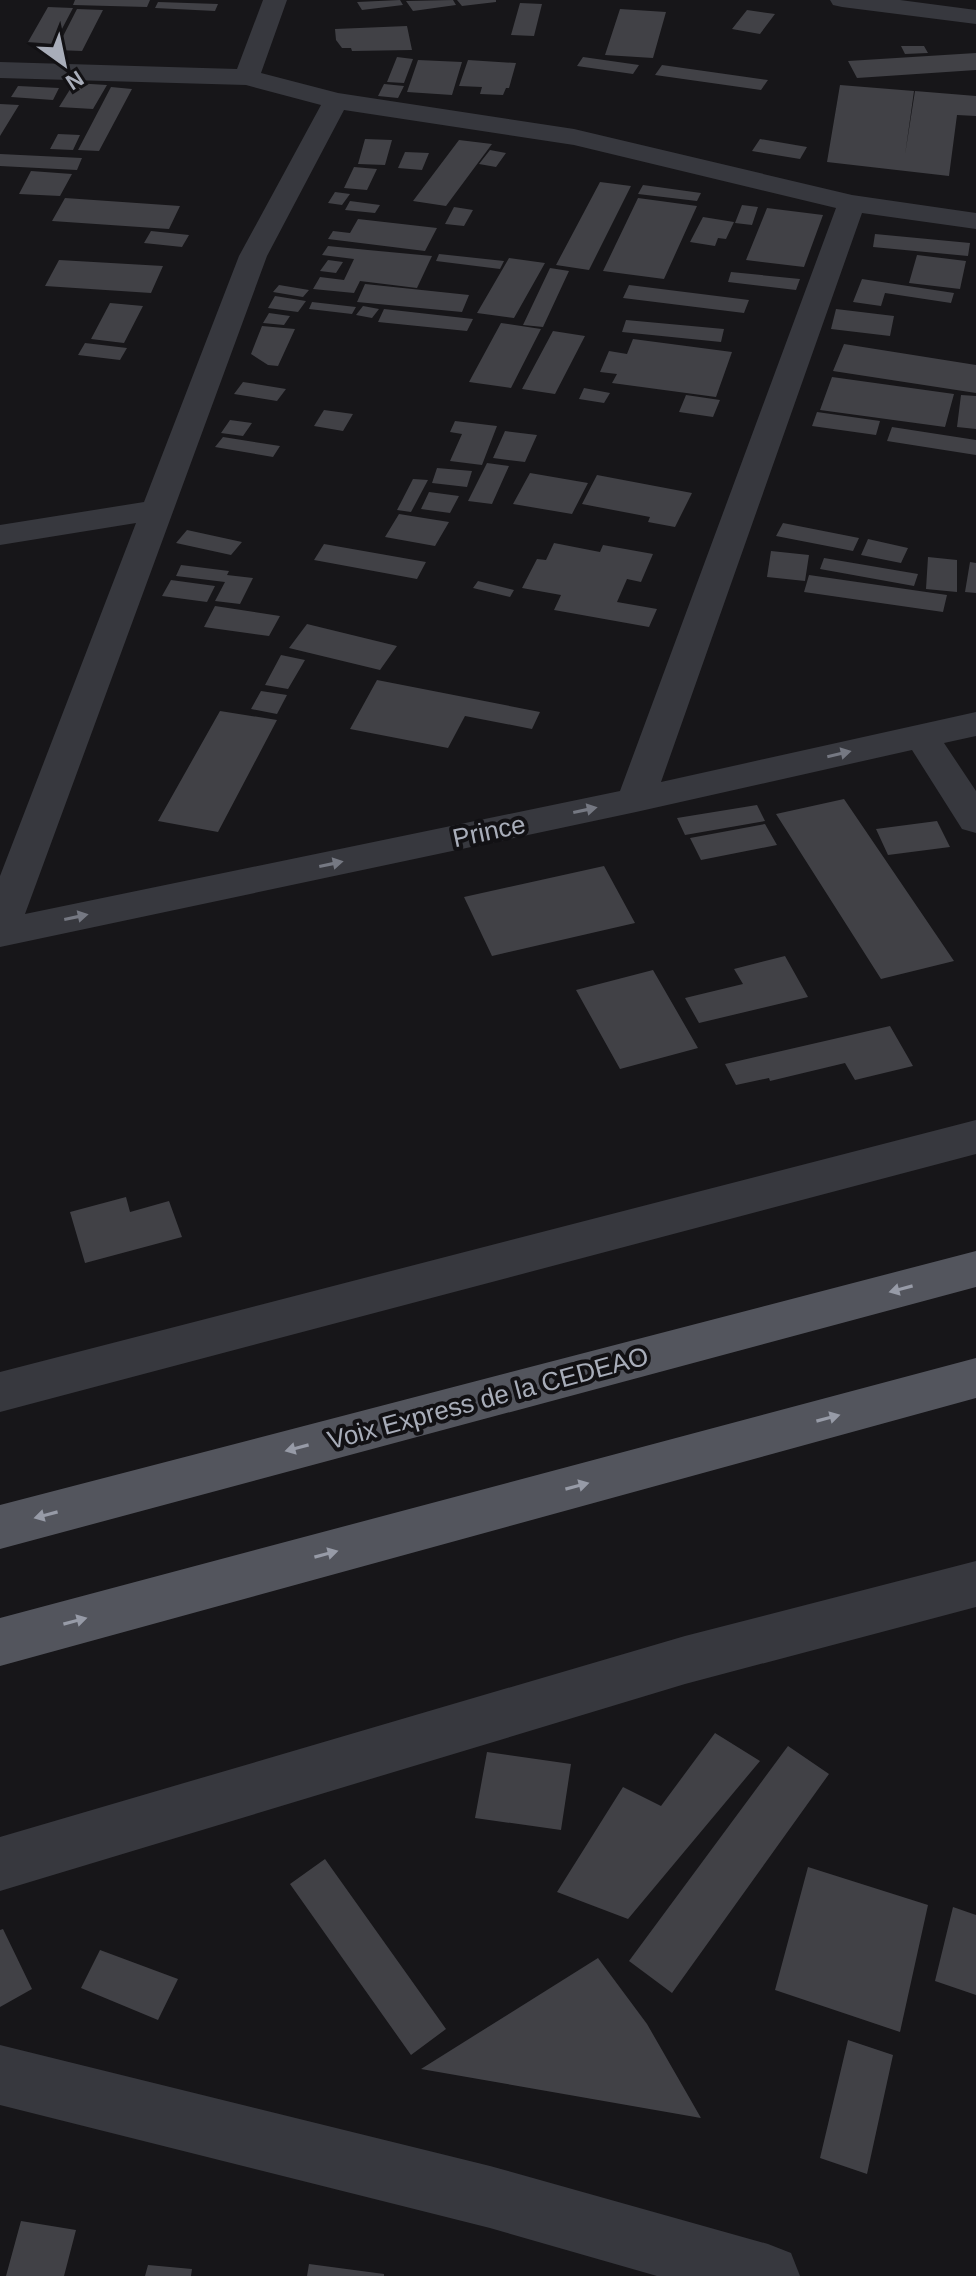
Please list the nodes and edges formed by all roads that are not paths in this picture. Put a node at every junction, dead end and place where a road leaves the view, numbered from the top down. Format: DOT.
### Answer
graph roads {
  1 [pos="275,0"];
  2 [pos="842,0"];
  3 [pos="976,17"];
  4 [pos="0,70"];
  5 [pos="247,77"];
  6 [pos="336,101"];
  7 [pos="852,203"];
  8 [pos="976,221"];
  9 [pos="157,510"];
  10 [pos="0,535"];
  11 [pos="976,724"];
  12 [pos="921,736"];
  13 [pos="636,800"];
  14 [pos="976,820"];
  15 [pos="0,930"];
  16 [pos="976,1137"];
  17 [pos="976,1269"];
  18 [pos="976,1378"];
  19 [pos="0,1392"];
  20 [pos="0,1527"];
  21 [pos="976,1584"];
  22 [pos="0,1642"];
  23 [pos="0,1864"];
  24 [pos="0,2075"];
  25 [pos="768,2276"];
  1 -- 5 [label="street"];
  2 -- 3 [label="street"];
  4 -- 5 [label="street"];
  5 -- 6 [label="street"];
  6 -- 7 [label="street"];
  6 -- 9 [label="street"];
  7 -- 8 [label="street"];
  7 -- 13 [label="street"];
  9 -- 10 [label="street"];
  9 -- 15 [label="street"];
  11 -- 12 [label="street, Prince"];
  13 -- 12 [label="street, Prince, one-way"];
  12 -- 14 [label="street"];
  15 -- 13 [label="street, Prince, one-way"];
  16 -- 19 [label="street"];
  17 -- 20 [label="main road, Voix Express de la CEDEAO, one-way"];
  22 -- 18 [label="main road, one-way"];
  21 -- 23 [label="street"];
  24 -- 25 [label="street"];
}
